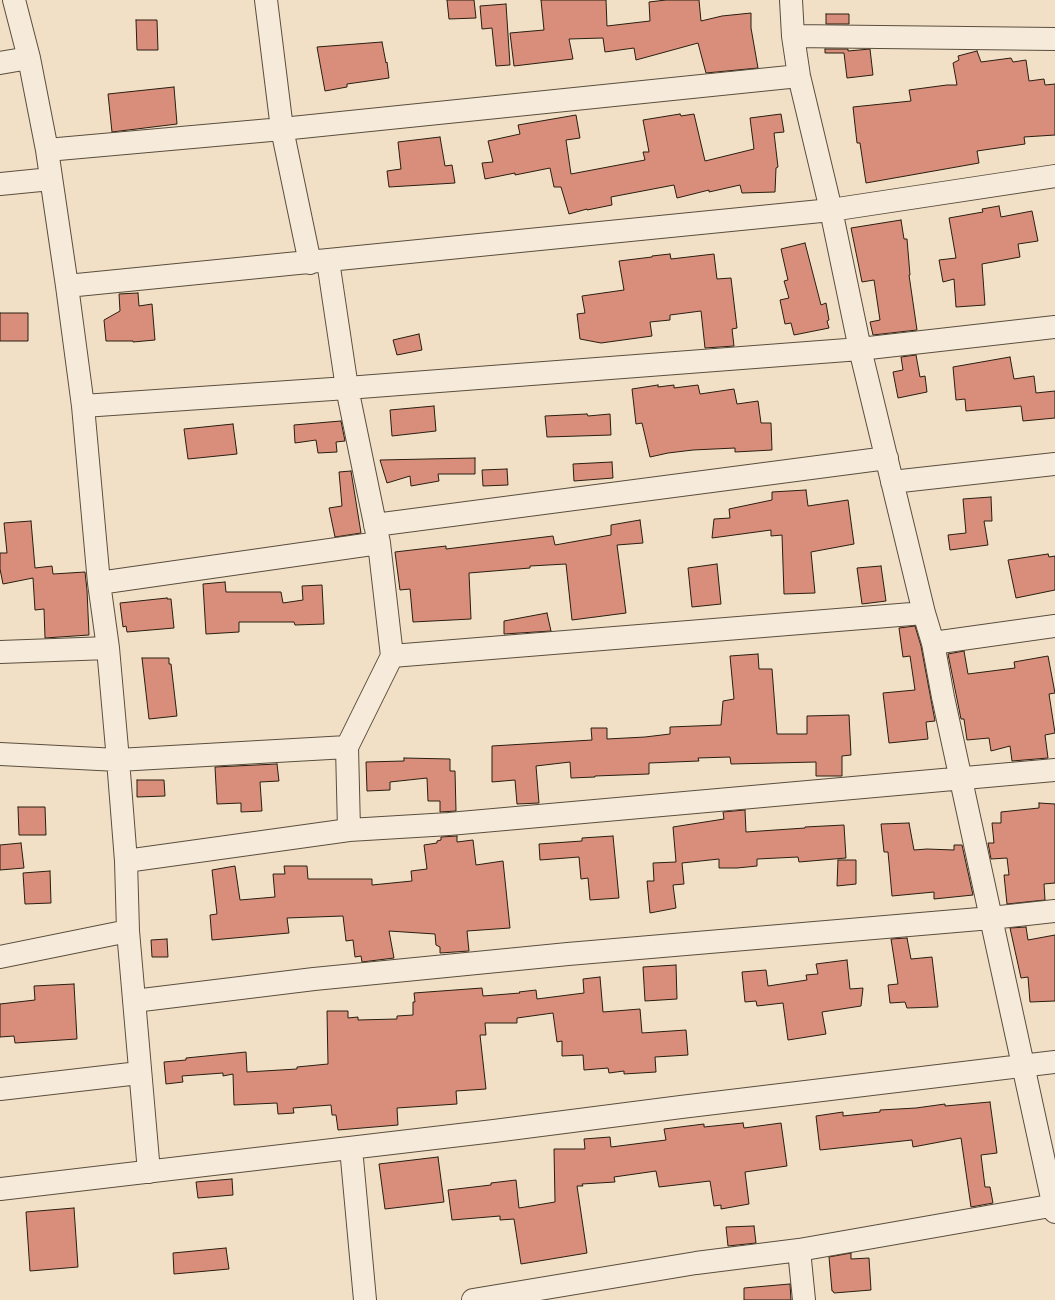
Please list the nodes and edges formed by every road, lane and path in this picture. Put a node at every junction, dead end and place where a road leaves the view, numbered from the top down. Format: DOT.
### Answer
graph roads {
  1 [pos="14,0"];
  2 [pos="266,0"];
  3 [pos="791,0"];
  4 [pos="793,36"];
  5 [pos="1055,39"];
  6 [pos="29,58"];
  7 [pos="0,63"];
  8 [pos="799,76"];
  9 [pos="282,129"];
  10 [pos="47,150"];
  11 [pos="1055,176"];
  12 [pos="51,179"];
  13 [pos="0,184"];
  14 [pos="831,210"];
  15 [pos="319,262"];
  16 [pos="67,286"];
  17 [pos="1055,327"];
  18 [pos="860,349"];
  19 [pos="348,388"];
  20 [pos="83,406"];
  21 [pos="887,458"];
  22 [pos="1055,464"];
  23 [pos="892,482"];
  24 [pos="377,534"];
  25 [pos="100,583"];
  26 [pos="924,613"];
  27 [pos="1055,626"];
  28 [pos="933,643"];
  29 [pos="108,648"];
  30 [pos="0,652"];
  31 [pos="392,656"];
  32 [pos="347,747"];
  33 [pos="0,754"];
  34 [pos="118,760"];
  35 [pos="1055,770"];
  36 [pos="961,779"];
  37 [pos="349,830"];
  38 [pos="126,861"];
  39 [pos="1055,911"];
  40 [pos="990,918"];
  41 [pos="128,931"];
  42 [pos="0,957"];
  43 [pos="134,1001"];
  44 [pos="1055,1062"];
  45 [pos="1023,1066"];
  46 [pos="139,1073"];
  47 [pos="0,1089"];
  48 [pos="351,1148"];
  49 [pos="148,1172"];
  50 [pos="0,1189"];
  51 [pos="1054,1208"];
  52 [pos="799,1250"];
  53 [pos="365,1300"];
  54 [pos="474,1300"];
  55 [pos="804,1300"];
  1 -- 6 [label="street"];
  2 -- 9 [label="street"];
  3 -- 4 [label="street"];
  4 -- 5 [label="street"];
  4 -- 8 [label="street"];
  6 -- 7 [label="street"];
  6 -- 10 [label="street"];
  8 -- 9 [label="street"];
  8 -- 14 [label="street"];
  9 -- 10 [label="street"];
  9 -- 15 [label="street"];
  10 -- 12 [label="street"];
  11 -- 14 [label="street"];
  12 -- 13 [label="street"];
  12 -- 16 [label="street"];
  14 -- 15 [label="street"];
  14 -- 18 [label="street"];
  15 -- 16 [label="street"];
  15 -- 19 [label="street"];
  16 -- 20 [label="street"];
  17 -- 18 [label="street"];
  18 -- 19 [label="street"];
  18 -- 21 [label="street"];
  19 -- 20 [label="street"];
  19 -- 24 [label="street"];
  20 -- 25 [label="street"];
  21 -- 23 [label="street"];
  21 -- 24 [label="street"];
  22 -- 23 [label="street"];
  23 -- 26 [label="street"];
  24 -- 25 [label="street"];
  24 -- 31 [label="street"];
  25 -- 29 [label="street"];
  26 -- 28 [label="street"];
  26 -- 31 [label="street"];
  27 -- 28 [label="street"];
  28 -- 36 [label="street"];
  29 -- 30 [label="street"];
  29 -- 34 [label="street"];
  31 -- 32 [label="street"];
  32 -- 34 [label="street"];
  32 -- 37 [label="street"];
  33 -- 34 [label="street"];
  34 -- 38 [label="street"];
  35 -- 36 [label="street"];
  36 -- 37 [label="street"];
  36 -- 40 [label="street"];
  37 -- 38 [label="street"];
  38 -- 41 [label="street"];
  39 -- 40 [label="street"];
  40 -- 43 [label="street"];
  40 -- 45 [label="street"];
  41 -- 42 [label="street"];
  41 -- 43 [label="street"];
  43 -- 46 [label="street"];
  44 -- 45 [label="street"];
  45 -- 48 [label="street"];
  45 -- 51 [label="street"];
  46 -- 47 [label="street"];
  46 -- 49 [label="street"];
  48 -- 49 [label="street"];
  48 -- 53 [label="street"];
  49 -- 50 [label="street"];
  51 -- 52 [label="street"];
  52 -- 54 [label="street"];
  52 -- 55 [label="street"];
}
